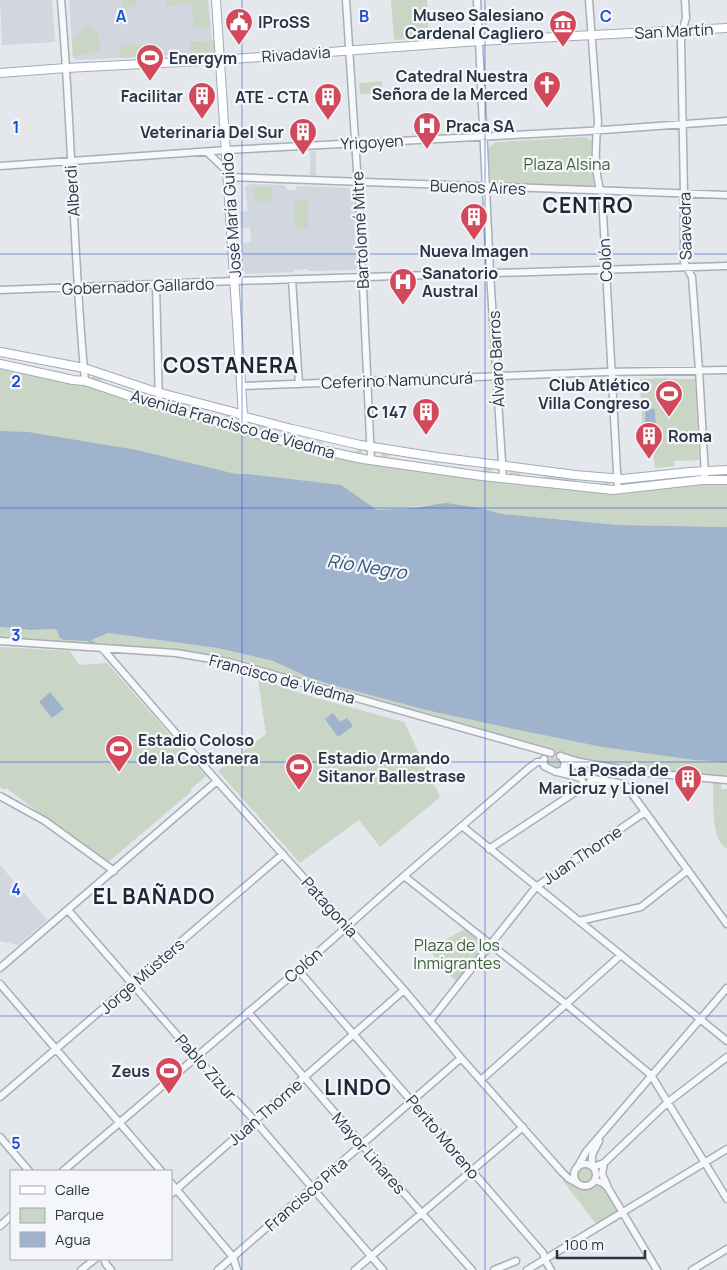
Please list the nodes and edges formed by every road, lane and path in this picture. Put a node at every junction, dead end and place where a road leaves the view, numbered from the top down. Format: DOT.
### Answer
graph roads {
  1 [pos="61,0"];
  2 [pos="216,0"];
  3 [pos="346,0"];
  4 [pos="477,0"];
  5 [pos="589,0"];
  6 [pos="685,0"];
  7 [pos="727,28"];
  8 [pos="682,30"];
  9 [pos="591,35"];
  10 [pos="479,41"];
  11 [pos="350,50"];
  12 [pos="220,60"];
  13 [pos="66,68"];
  14 [pos="0,74"];
  15 [pos="727,121"];
  16 [pos="683,124"];
  17 [pos="597,129"];
  18 [pos="484,136"];
  19 [pos="355,143"];
  20 [pos="226,150"];
  21 [pos="208,152"];
  22 [pos="70,162"];
  23 [pos="0,166"];
  24 [pos="228,174"];
  25 [pos="358,182"];
  26 [pos="486,187"];
  27 [pos="600,191"];
  28 [pos="684,194"];
  29 [pos="727,195"];
  30 [pos="727,266"];
  31 [pos="686,267"];
  32 [pos="606,271"];
  33 [pos="490,273"];
  34 [pos="362,278"];
  35 [pos="292,280"];
  36 [pos="235,281"];
  37 [pos="156,285"];
  38 [pos="78,288"];
  39 [pos="0,290"];
  40 [pos="0,352"];
  41 [pos="0,364"];
  42 [pos="84,368"];
  43 [pos="699,370"];
  44 [pos="727,370"];
  45 [pos="611,372"];
  46 [pos="496,376"];
  47 [pos="85,381"];
  48 [pos="367,381"];
  49 [pos="299,384"];
  50 [pos="242,386"];
  51 [pos="159,392"];
  52 [pos="159,405"];
  53 [pos="243,416"];
  54 [pos="244,430"];
  55 [pos="370,446"];
  56 [pos="371,460"];
  57 [pos="502,465"];
  58 [pos="705,470"];
  59 [pos="727,470"];
  60 [pos="503,478"];
  61 [pos="617,479"];
  62 [pos="705,480"];
  63 [pos="727,480"];
  64 [pos="618,490"];
  65 [pos="0,641"];
  66 [pos="102,648"];
  67 [pos="528,748"];
  68 [pos="551,753"];
  69 [pos="560,756"];
  70 [pos="543,761"];
  71 [pos="580,762"];
  72 [pos="560,771"];
  73 [pos="595,779"];
  74 [pos="727,780"];
  75 [pos="218,781"];
  76 [pos="583,786"];
  77 [pos="0,796"];
  78 [pos="645,812"];
  79 [pos="462,826"];
  80 [pos="489,849"];
  81 [pos="283,854"];
  82 [pos="688,870"];
  83 [pos="114,871"];
  84 [pos="404,876"];
  85 [pos="536,887"];
  86 [pos="68,910"];
  87 [pos="579,921"];
  88 [pos="727,924"];
  89 [pos="348,926"];
  90 [pos="491,944"];
  91 [pos="621,955"];
  92 [pos="0,968"];
  93 [pos="298,970"];
  94 [pos="0,984"];
  95 [pos="133,984"];
  96 [pos="727,988"];
  97 [pos="404,990"];
  98 [pos="566,1004"];
  99 [pos="248,1012"];
  100 [pos="700,1019"];
  101 [pos="430,1021"];
  102 [pos="354,1034"];
  103 [pos="727,1040"];
  104 [pos="56,1050"];
  105 [pos="196,1057"];
  106 [pos="727,1057"];
  107 [pos="461,1058"];
  108 [pos="651,1075"];
  109 [pos="305,1077"];
  110 [pos="481,1080"];
  111 [pos="0,1097"];
  112 [pos="413,1101"];
  113 [pos="668,1102"];
  114 [pos="255,1121"];
  115 [pos="120,1123"];
  116 [pos="523,1127"];
  117 [pos="602,1133"];
  118 [pos="0,1138"];
  119 [pos="362,1146"];
  120 [pos="727,1149"];
  121 [pos="704,1162"];
  122 [pos="604,1163"];
  123 [pos="558,1167"];
  124 [pos="593,1167"];
  125 [pos="576,1169"];
  126 [pos="28,1170"];
  127 [pos="64,1170"];
  128 [pos="160,1170"];
  129 [pos="471,1170"];
  130 [pos="595,1180"];
  131 [pos="579,1184"];
  132 [pos="312,1188"];
  133 [pos="608,1188"];
  134 [pos="174,1192"];
  135 [pos="727,1199"];
  136 [pos="622,1212"];
  137 [pos="420,1213"];
  138 [pos="10,1217"];
  139 [pos="0,1226"];
  140 [pos="727,1249"];
  141 [pos="371,1256"];
  142 [pos="233,1257"];
  143 [pos="94,1260"];
  144 [pos="544,1260"];
  145 [pos="516,1261"];
  146 [pos="81,1270"];
  147 [pos="218,1270"];
  148 [pos="237,1270"];
  149 [pos="355,1270"];
  150 [pos="383,1270"];
  151 [pos="472,1270"];
  152 [pos="494,1270"];
  153 [pos="527,1270"];
  154 [pos="551,1270"];
  155 [pos="657,1270"];
  156 [pos="692,1270"];
  1 -- 13 [label="street, Alberdi"];
  2 -- 12 [label="main road, José María Guido"];
  3 -- 11 [label="street, Bartolomé Mitre"];
  4 -- 10 [label="street, Álvaro Barros"];
  5 -- 9 [label="street, Colón"];
  6 -- 8 [label="street, Saavedra"];
  7 -- 8 [label="main road, San Martín"];
  8 -- 9 [label="main road, San Martín"];
  8 -- 16 [label="street, Saavedra"];
  9 -- 10 [label="main road, Rivadavia"];
  9 -- 17 [label="street, Colón"];
  10 -- 11 [label="main road, Rivadavia"];
  10 -- 18 [label="street, Álvaro Barros"];
  11 -- 12 [label="main road, Rivadavia"];
  11 -- 19 [label="street, Bartolomé Mitre"];
  12 -- 13 [label="main road, Rivadavia"];
  12 -- 20 [label="main road, José María Guido"];
  13 -- 14 [label="main road, Rivadavia"];
  13 -- 22 [label="street, Alberdi"];
  15 -- 16 [label="street, Yrigoyen"];
  16 -- 17 [label="street, Yrigoyen"];
  16 -- 28 [label="street, Saavedra"];
  17 -- 18 [label="street, Yrigoyen"];
  17 -- 27 [label="street, Colón"];
  18 -- 19 [label="street, Yrigoyen"];
  18 -- 26 [label="street, Álvaro Barros"];
  19 -- 20 [label="street, Yrigoyen"];
  19 -- 25 [label="street, Bartolomé Mitre"];
  20 -- 21 [label="street, Yrigoyen"];
  20 -- 24 [label="main road, José María Guido"];
  21 -- 22 [label="street, Yrigoyen"];
  21 -- 24 [label="street"];
  22 -- 23 [label="street, Yrigoyen"];
  22 -- 38 [label="street, Alberdi"];
  24 -- 25 [label="street, Buenos Aires"];
  24 -- 36 [label="main road, José María Guido"];
  25 -- 26 [label="street, Buenos Aires"];
  25 -- 34 [label="street, Bartolomé Mitre"];
  26 -- 27 [label="street, Buenos Aires"];
  26 -- 33 [label="street, Álvaro Barros"];
  27 -- 28 [label="street, Buenos Aires"];
  27 -- 32 [label="street, Colón"];
  28 -- 29 [label="street, Buenos Aires"];
  28 -- 31 [label="street, Saavedra"];
  30 -- 31 [label="street, Gobernador Gallardo"];
  31 -- 32 [label="street, Gobernador Gallardo"];
  31 -- 43 [label="street, Saavedra"];
  32 -- 33 [label="street, Gobernador Gallardo"];
  32 -- 45 [label="street, Colón"];
  33 -- 34 [label="street, Gobernador Gallardo"];
  33 -- 46 [label="street, Álvaro Barros"];
  34 -- 35 [label="street, Gobernador Gallardo"];
  34 -- 48 [label="street, Bartolomé Mitre"];
  35 -- 36 [label="street, Gobernador Gallardo"];
  35 -- 49 [label="street"];
  36 -- 37 [label="street, Gobernador Gallardo"];
  36 -- 50 [label="main road, José María Guido"];
  37 -- 38 [label="street, Gobernador Gallardo"];
  37 -- 51 [label="street"];
  38 -- 39 [label="street, Gobernador Gallardo"];
  38 -- 42 [label="street, Alberdi"];
  40 -- 42 [label="main road, Avenida Francisco de Viedma"];
  41 -- 47 [label="main road, Avenida Francisco de Viedma"];
  42 -- 47 [label="street, Alberdi"];
  42 -- 51 [label="main road, Avenida Francisco de Viedma"];
  43 -- 44 [label="street"];
  43 -- 45 [label="street"];
  43 -- 58 [label="street, Saavedra"];
  45 -- 46 [label="street, Ceferino Namuncurá"];
  45 -- 61 [label="street, Colón"];
  46 -- 48 [label="street, Ceferino Namuncurá"];
  46 -- 57 [label="street, Álvaro Barros"];
  47 -- 52 [label="main road, Avenida Francisco de Viedma"];
  48 -- 49 [label="street, Ceferino Namuncurá"];
  48 -- 55 [label="street, Bartolomé Mitre"];
  49 -- 50 [label="street, Ceferino Namuncurá"];
  50 -- 53 [label="main road, José María Guido"];
  51 -- 52 [label="street"];
  51 -- 53 [label="main road, Avenida Francisco de Viedma"];
  52 -- 54 [label="main road, Avenida Francisco de Viedma"];
  53 -- 54 [label="main road, José María Guido"];
  53 -- 55 [label="main road, Avenida Francisco de Viedma"];
  54 -- 56 [label="main road, Avenida Francisco de Viedma"];
  55 -- 56 [label="street, Bartolomé Mitre"];
  55 -- 57 [label="main road, Avenida Francisco de Viedma"];
  56 -- 60 [label="main road, Avenida Francisco de Viedma"];
  57 -- 60 [label="street, Álvaro Barros"];
  57 -- 61 [label="main road, Avenida Francisco de Viedma"];
  58 -- 59 [label="main road, Avenida Francisco de Viedma"];
  58 -- 61 [label="main road, Avenida Francisco de Viedma"];
  58 -- 62 [label="street, Saavedra"];
  60 -- 64 [label="main road, Avenida Francisco de Viedma"];
  61 -- 64 [label="street, Colón"];
  62 -- 63 [label="main road, Avenida Francisco de Viedma"];
  62 -- 64 [label="main road, Avenida Francisco de Viedma"];
  65 -- 66 [label="street, Francisco de Viedma"];
  66 -- 67 [label="street, Francisco de Viedma"];
  66 -- 75 [label="street, Patagonia"];
  67 -- 68 [label="street, Francisco de Viedma"];
  67 -- 70 [label="street, Francisco de Viedma"];
  68 -- 69 [label="street, Francisco de Viedma"];
  68 -- 70 [label="street"];
  69 -- 71 [label="street, Francisco de Viedma"];
  69 -- 72 [label="street"];
  70 -- 72 [label="street, Francisco de Viedma"];
  70 -- 79 [label="street, Colón"];
  71 -- 72 [label="street"];
  71 -- 73 [label="street"];
  71 -- 74 [label="street, Francisco de Viedma"];
  72 -- 76 [label="street"];
  73 -- 76 [label="street"];
  73 -- 78 [label="street"];
  75 -- 81 [label="street, Patagonia"];
  75 -- 83 [label="street"];
  76 -- 80 [label="street"];
  77 -- 83 [label="street"];
  78 -- 82 [label="street"];
  78 -- 85 [label="street, Juan Thorne"];
  79 -- 80 [label="street"];
  79 -- 84 [label="street, Colón"];
  80 -- 85 [label="street"];
  81 -- 89 [label="street, Patagonia"];
  81 -- 95 [label="street, Jorge Müsters"];
  82 -- 87 [label="street"];
  82 -- 88 [label="street"];
  83 -- 86 [label="street"];
  84 -- 89 [label="street, Colón"];
  84 -- 90 [label="street"];
  85 -- 87 [label="street"];
  85 -- 90 [label="street, Juan Thorne"];
  86 -- 92 [label="street"];
  86 -- 95 [label="street, Pablo Zizur"];
  87 -- 91 [label="street"];
  89 -- 93 [label="street, Colón"];
  89 -- 97 [label="street, Patagonia"];
  90 -- 98 [label="street"];
  90 -- 101 [label="street, Juan Thorne"];
  91 -- 98 [label="street"];
  91 -- 100 [label="street"];
  93 -- 99 [label="street, Colón"];
  93 -- 102 [label="street, Perito Moreno"];
  94 -- 104 [label="street"];
  95 -- 104 [label="street, Jorge Müsters"];
  95 -- 105 [label="street, Pablo Zizur"];
  96 -- 100 [label="street"];
  97 -- 101 [label="street, Patagonia"];
  97 -- 102 [label="street, Juan Thorne"];
  98 -- 108 [label="street"];
  98 -- 110 [label="street"];
  99 -- 105 [label="street, Colón"];
  99 -- 109 [label="street, Mayor Linares"];
  100 -- 103 [label="street"];
  100 -- 108 [label="street"];
  101 -- 107 [label="street, Patagonia"];
  102 -- 109 [label="street, Juan Thorne"];
  102 -- 112 [label="street, Perito Moreno"];
  104 -- 111 [label="street, Jorge Müsters"];
  104 -- 115 [label="street"];
  105 -- 114 [label="street, Pablo Zizur"];
  105 -- 115 [label="street, Colón"];
  106 -- 113 [label="street"];
  107 -- 110 [label="street, Patagonia"];
  107 -- 112 [label="street, Francisco Pita"];
  108 -- 113 [label="street"];
  108 -- 117 [label="street"];
  109 -- 114 [label="street, Juan Thorne"];
  109 -- 119 [label="street, Mayor Linares"];
  110 -- 116 [label="street, Patagonia"];
  112 -- 119 [label="street, Francisco Pita"];
  112 -- 129 [label="street, Perito Moreno"];
  113 -- 121 [label="street"];
  113 -- 122 [label="street"];
  114 -- 132 [label="street, Pablo Zizur"];
  114 -- 134 [label="street, Juan Thorne"];
  115 -- 127 [label="street, Colón"];
  115 -- 128 [label="street"];
  116 -- 123 [label="street, Patagonia"];
  116 -- 129 [label="street"];
  117 -- 124 [label="street"];
  117 -- 125 [label="street"];
  118 -- 126 [label="street"];
  119 -- 132 [label="street, Francisco Pita"];
  119 -- 137 [label="street, Mayor Linares"];
  120 -- 121 [label="street"];
  121 -- 135 [label="street"];
  121 -- 136 [label="street"];
  122 -- 124 [label="street"];
  122 -- 133 [label="street"];
  123 -- 125 [label="street"];
  123 -- 131 [label="street, Patagonia"];
  124 -- 125 [label="street"];
  124 -- 130 [label="street"];
  125 -- 131 [label="street"];
  129 -- 137 [label="street"];
  129 -- 144 [label="street, Perito Moreno"];
  130 -- 131 [label="street"];
  130 -- 133 [label="street"];
  132 -- 141 [label="street, Pablo Zizur"];
  132 -- 142 [label="street, Francisco Pita"];
  133 -- 136 [label="street"];
  134 -- 142 [label="street"];
  136 -- 144 [label="street"];
  136 -- 155 [label="street"];
  137 -- 141 [label="street"];
  137 -- 151 [label="street, Mayor Linares"];
  138 -- 139 [label="street"];
  140 -- 156 [label="street"];
  141 -- 149 [label="street"];
  141 -- 150 [label="street, Pablo Zizur"];
  142 -- 147 [label="street, Francisco Pita"];
  142 -- 148 [label="street"];
  143 -- 146 [label="street"];
  144 -- 153 [label="street"];
  144 -- 154 [label="street, Perito Moreno"];
  145 -- 152 [label="street"];
}
